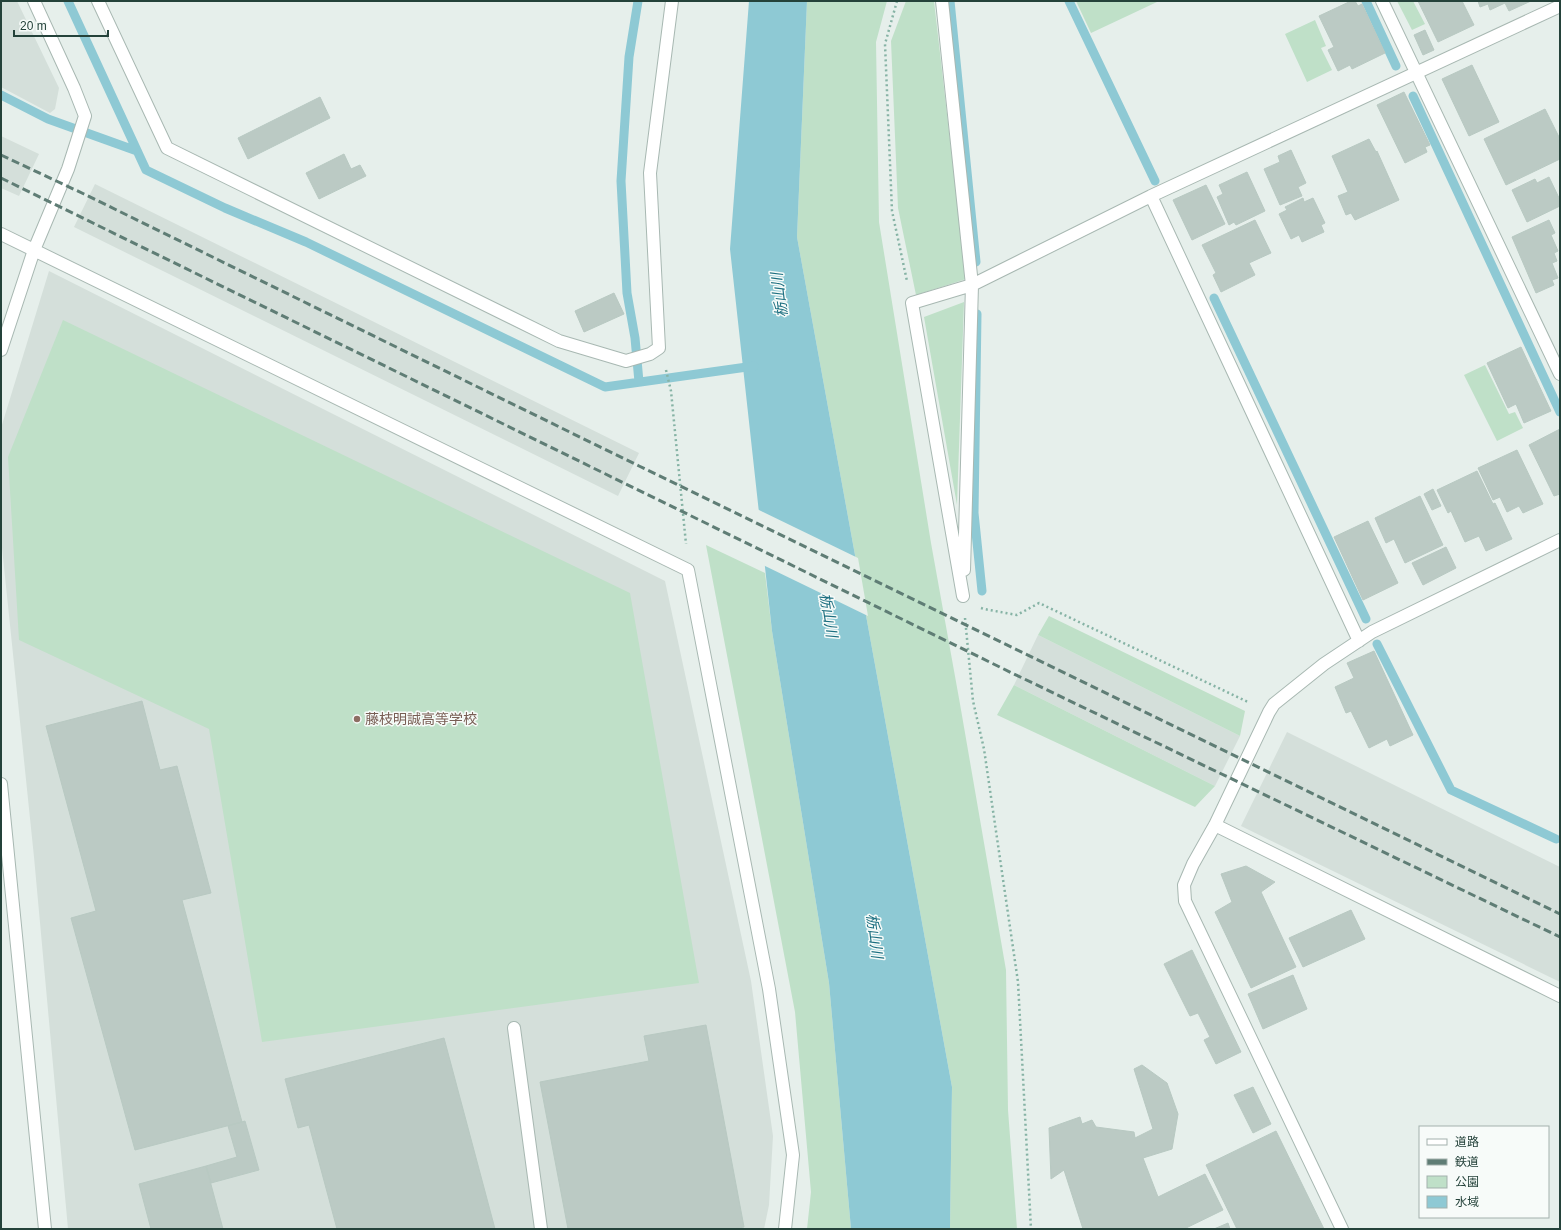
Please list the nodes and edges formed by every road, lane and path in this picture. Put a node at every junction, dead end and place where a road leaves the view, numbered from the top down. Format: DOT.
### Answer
graph roads {
  1 [pos="34,1"];
  2 [pos="98,1"];
  3 [pos="672,1"];
  4 [pos="898,1"];
  5 [pos="942,1"];
  6 [pos="1382,1"];
  7 [pos="1560,6"];
  8 [pos="1415,73"];
  9 [pos="1151,196"];
  10 [pos="1,234"];
  11 [pos="34,250"];
  12 [pos="972,285"];
  13 [pos="912,304"];
  14 [pos="1,350"];
  15 [pos="1560,374"];
  16 [pos="671,384"];
  17 [pos="1560,540"];
  18 [pos="688,570"];
  19 [pos="963,596"];
  20 [pos="1359,641"];
  21 [pos="1269,712"];
  22 [pos="1,786"];
  23 [pos="1215,825"];
  24 [pos="1560,996"];
  25 [pos="514,1028"];
  26 [pos="45,1229"];
  27 [pos="541,1229"];
  28 [pos="785,1229"];
  29 [pos="1031,1229"];
  30 [pos="1342,1229"];
  1 -- 11 [label="street"];
  2 -- 3 [label="street"];
  4 -- 13 [label="path"];
  5 -- 12 [label="street"];
  6 -- 8 [label="street"];
  7 -- 8 [label="street"];
  8 -- 9 [label="street"];
  8 -- 15 [label="street"];
  9 -- 12 [label="street"];
  9 -- 20 [label="street"];
  10 -- 11 [label="street"];
  11 -- 14 [label="street"];
  11 -- 18 [label="street"];
  12 -- 13 [label="street"];
  12 -- 19 [label="street"];
  13 -- 19 [label="street"];
  16 -- 18 [label="path"];
  17 -- 20 [label="street"];
  18 -- 28 [label="street"];
  19 -- 21 [label="path"];
  19 -- 29 [label="path"];
  20 -- 21 [label="street"];
  21 -- 23 [label="street"];
  22 -- 26 [label="street"];
  23 -- 24 [label="street"];
  23 -- 30 [label="street"];
  25 -- 27 [label="street"];
}
